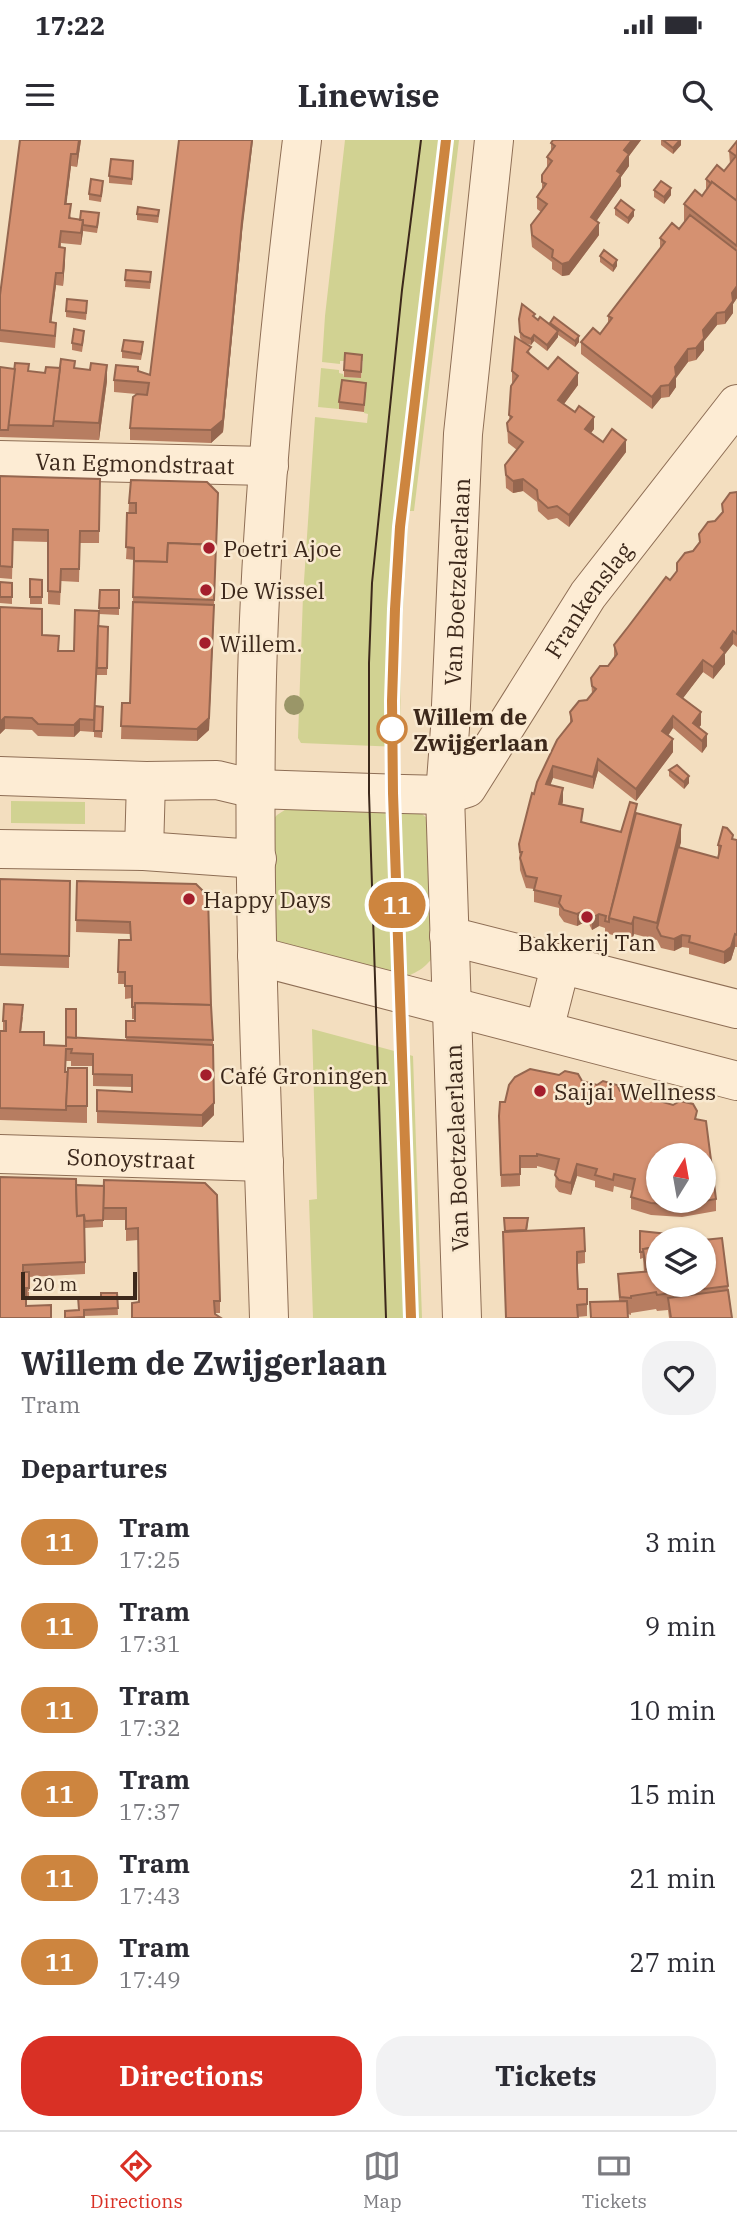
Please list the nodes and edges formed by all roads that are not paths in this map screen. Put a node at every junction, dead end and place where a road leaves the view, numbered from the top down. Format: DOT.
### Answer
graph roads {
  1 [pos="302,140"];
  2 [pos="494,140"];
  3 [pos="737,404"];
  4 [pos="0,460"];
  5 [pos="269,466"];
  6 [pos="0,776"];
  7 [pos="146,781"];
  8 [pos="255,789"];
  9 [pos="445,795"];
  10 [pos="0,849"];
  11 [pos="144,851"];
  12 [pos="257,859"];
  13 [pos="449,936"];
  14 [pos="257,956"];
  15 [pos="561,964"];
  16 [pos="452,1007"];
  17 [pos="737,1009"];
  18 [pos="544,1030"];
  19 [pos="737,1081"];
  20 [pos="0,1154"];
  21 [pos="264,1161"];
  22 [pos="269,1318"];
  23 [pos="462,1318"];
  1 -- 5 [label="street"];
  2 -- 9 [label="street, Van Boetzelaerlaan"];
  3 -- 9 [label="street, Frankenslag"];
  4 -- 5 [label="street, Van Egmondstraat"];
  5 -- 8 [label="street"];
  6 -- 7 [label="street"];
  7 -- 8 [label="street"];
  7 -- 11 [label="street"];
  8 -- 9 [label="street"];
  8 -- 12 [label="street"];
  9 -- 13 [label="street, Van Boetzelaerlaan"];
  10 -- 11 [label="street"];
  11 -- 12 [label="street"];
  12 -- 14 [label="street"];
  13 -- 15 [label="street"];
  13 -- 16 [label="street, Van Boetzelaerlaan"];
  14 -- 16 [label="street"];
  14 -- 21 [label="street"];
  15 -- 17 [label="street"];
  15 -- 18 [label="street"];
  16 -- 18 [label="street"];
  16 -- 23 [label="street, Van Boetzelaerlaan"];
  18 -- 19 [label="street"];
  20 -- 21 [label="street, Sonoystraat"];
  21 -- 22 [label="street"];
}
